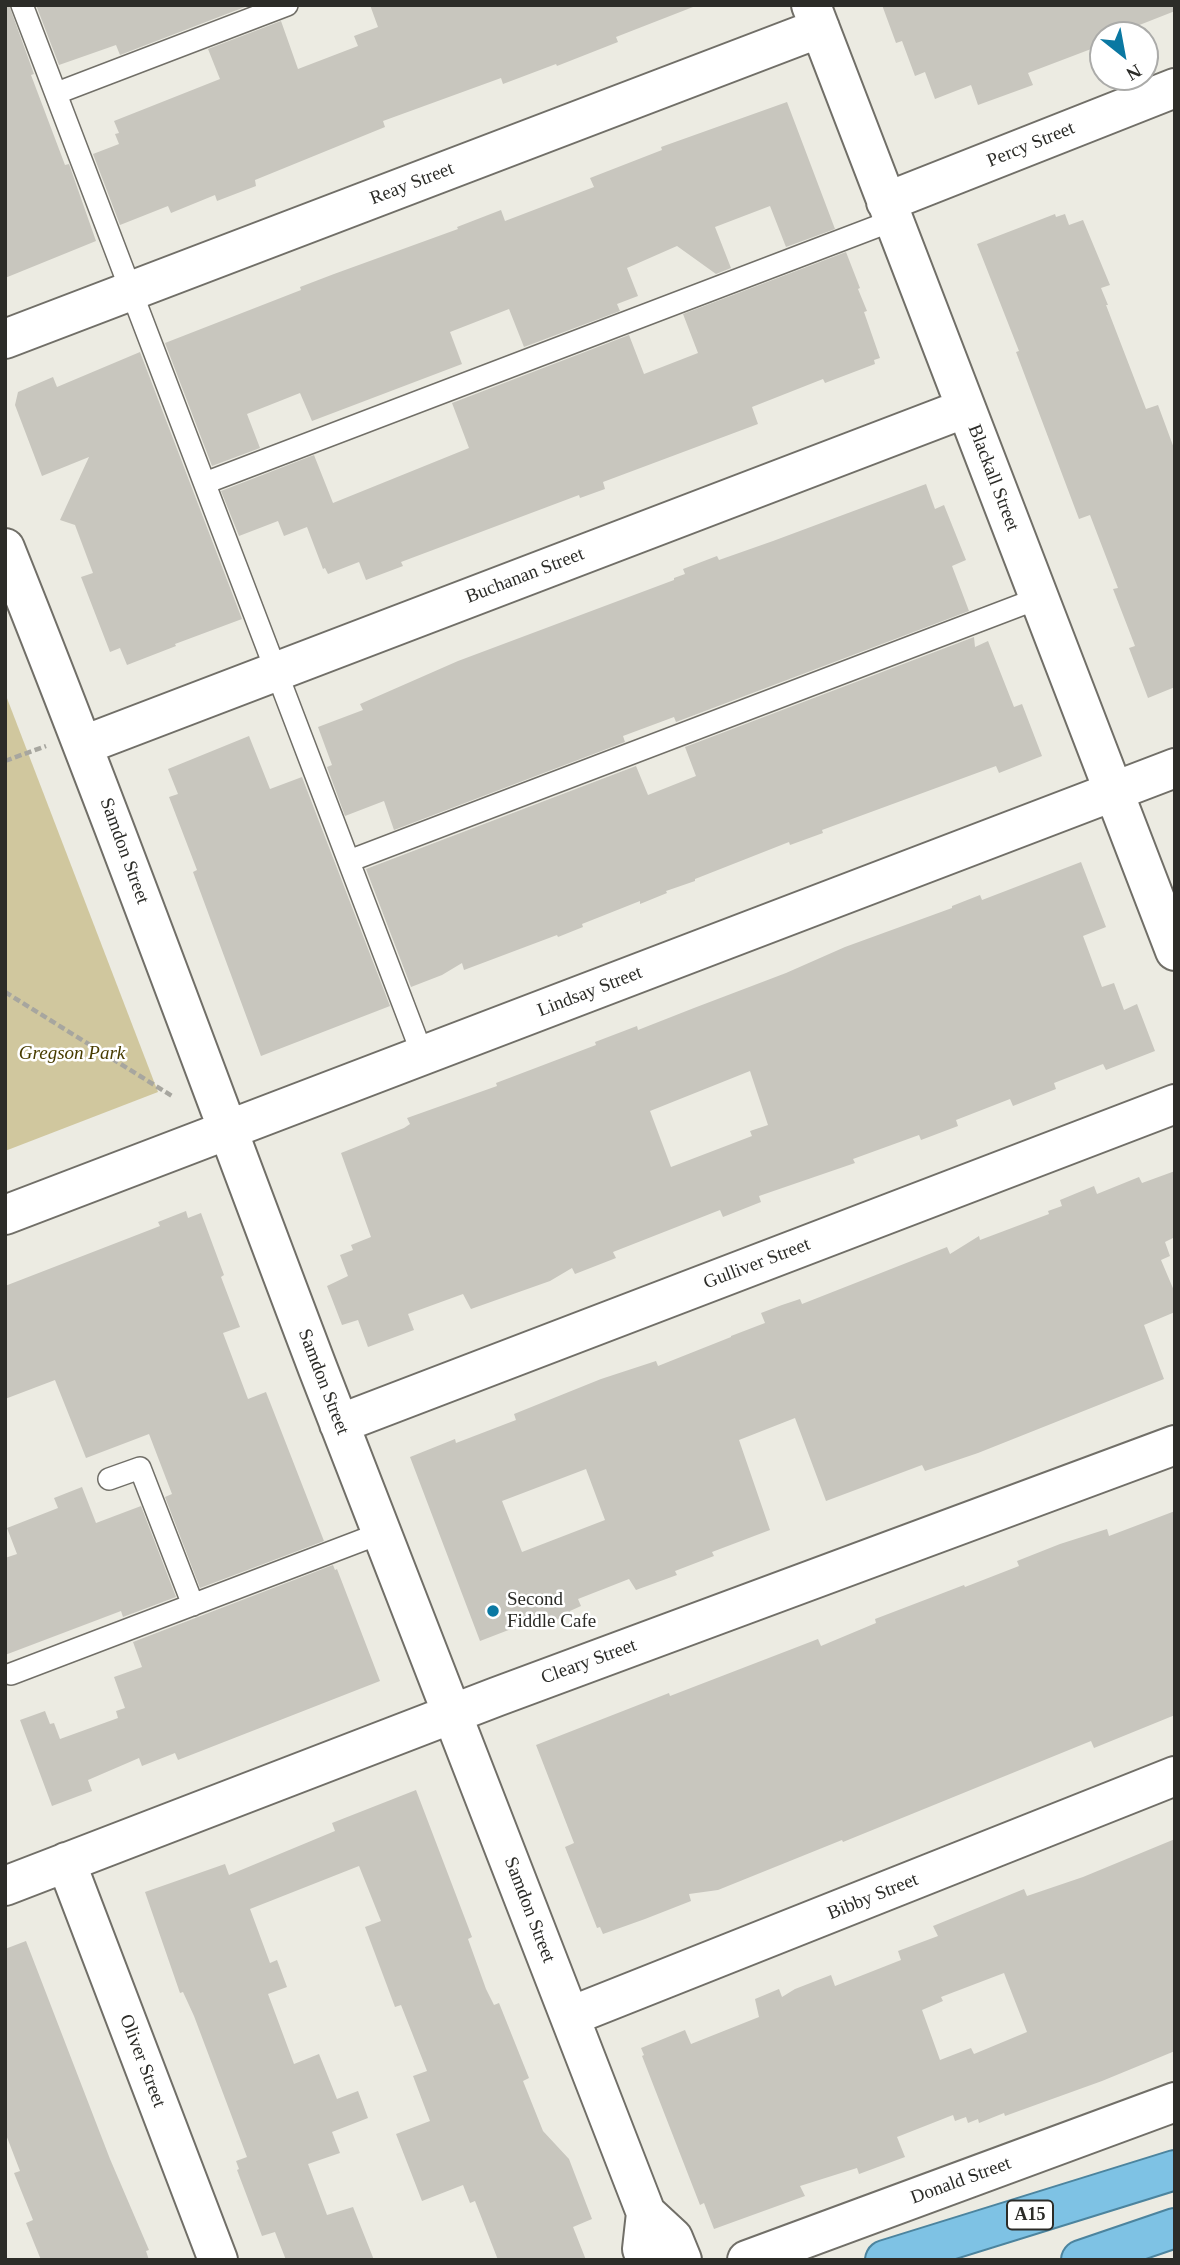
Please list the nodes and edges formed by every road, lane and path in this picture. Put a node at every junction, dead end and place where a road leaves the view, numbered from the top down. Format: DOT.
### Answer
graph roads {
  1 [pos="22,5"];
  2 [pos="287,5"];
  3 [pos="815,17"];
  4 [pos="1175,88"];
  5 [pos="57,93"];
  6 [pos="890,211"];
  7 [pos="132,291"];
  8 [pos="5,340"];
  9 [pos="966,408"];
  10 [pos="205,484"];
  11 [pos="5,548"];
  12 [pos="1039,598"];
  13 [pos="277,671"];
  14 [pos="84,745"];
  15 [pos="1175,768"];
  16 [pos="1114,792"];
  17 [pos="349,862"];
  18 [pos="1175,951"];
  19 [pos="5,992"];
  20 [pos="423,1056"];
  21 [pos="172,1096"];
  22 [pos="1175,1104"];
  23 [pos="227,1131"];
  24 [pos="5,1216"];
  25 [pos="339,1424"];
  26 [pos="1175,1445"];
  27 [pos="109,1479"];
  28 [pos="381,1533"];
  29 [pos="193,1605"];
  30 [pos="11,1674"];
  31 [pos="452,1714"];
  32 [pos="1175,1776"];
  33 [pos="66,1862"];
  34 [pos="5,1886"];
  35 [pos="570,2016"];
  36 [pos="1175,2102"];
  37 [pos="1175,2170"];
  38 [pos="646,2213"];
  39 [pos="1175,2228"];
  40 [pos="218,2260"];
  41 [pos="646,2260"];
  42 [pos="682,2260"];
  43 [pos="747,2260"];
  44 [pos="885,2260"];
  45 [pos="1080,2260"];
  1 -- 5 [label="lane"];
  2 -- 5 [label="lane"];
  3 -- 6 [label="street, Blackall Street"];
  3 -- 7 [label="street, Reay Street"];
  4 -- 6 [label="street, Percy Street"];
  5 -- 7 [label="lane"];
  6 -- 9 [label="street, Blackall Street"];
  6 -- 10 [label="lane"];
  7 -- 8 [label="street, Reay Street"];
  7 -- 10 [label="lane"];
  9 -- 12 [label="street, Blackall Street"];
  9 -- 13 [label="street, Buchanan Street"];
  10 -- 13 [label="lane"];
  11 -- 14 [label="street, Samdon Street"];
  12 -- 16 [label="street, Blackall Street"];
  12 -- 17 [label="lane"];
  13 -- 14 [label="street, Buchanan Street"];
  13 -- 17 [label="lane"];
  14 -- 23 [label="street, Samdon Street"];
  15 -- 16 [label="street, Lindsay Street"];
  16 -- 18 [label="street, Blackall Street"];
  16 -- 20 [label="street, Lindsay Street"];
  17 -- 20 [label="lane"];
  19 -- 21 [label="path"];
  20 -- 23 [label="street, Lindsay Street"];
  22 -- 25 [label="street, Gulliver Street"];
  23 -- 24 [label="street, Lindsay Street"];
  23 -- 25 [label="street, Samdon Street"];
  25 -- 28 [label="street, Samdon Street"];
  26 -- 31 [label="street, Cleary Street"];
  27 -- 29 [label="lane"];
  28 -- 29 [label="lane"];
  28 -- 31 [label="street, Samdon Street"];
  29 -- 30 [label="lane"];
  31 -- 33 [label="street, Cleary Street"];
  31 -- 35 [label="street, Samdon Street"];
  32 -- 35 [label="street, Bibby Street"];
  33 -- 34 [label="street, Cleary Street"];
  33 -- 40 [label="street, Oliver Street"];
  35 -- 38 [label="street, Samdon Street"];
  36 -- 43 [label="street, Donald Street"];
  37 -- 44 [label="highway, A15"];
  38 -- 41 [label="street, Samdon Street"];
  38 -- 42 [label="street, Samdon Street"];
  39 -- 45 [label="highway"];
}
